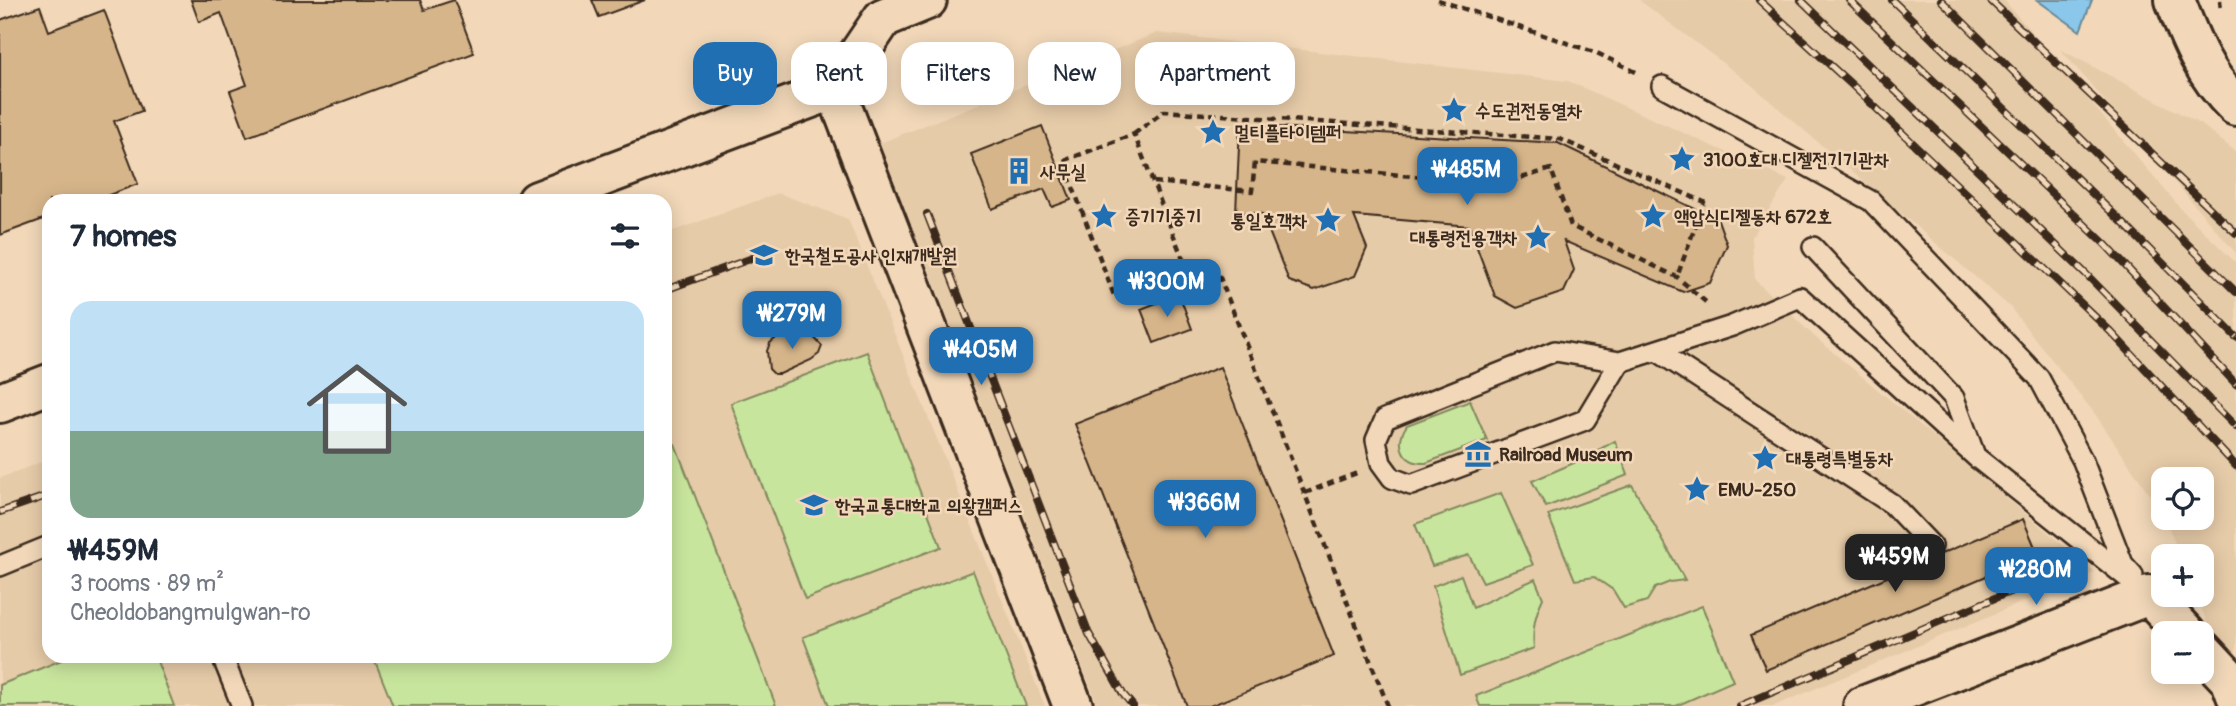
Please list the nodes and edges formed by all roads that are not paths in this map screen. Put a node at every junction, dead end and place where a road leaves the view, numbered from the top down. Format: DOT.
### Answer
graph roads {
  1 [pos="927,0"];
  2 [pos="2175,0"];
  3 [pos="867,42"];
  4 [pos="1662,86"];
  5 [pos="792,105"];
  6 [pos="841,105"];
  7 [pos="2236,106"];
  8 [pos="556,194"];
  9 [pos="1813,247"];
  10 [pos="1657,351"];
  11 [pos="1620,362"];
  12 [pos="42,387"];
  13 [pos="0,403"];
  14 [pos="1976,457"];
  15 [pos="1932,547"];
  16 [pos="42,549"];
  17 [pos="0,566"];
  18 [pos="2149,595"];
  19 [pos="2174,621"];
  20 [pos="225,663"];
  21 [pos="2214,663"];
  22 [pos="2236,695"];
  23 [pos="242,706"];
  24 [pos="1073,706"];
  25 [pos="1863,706"];
  1 -- 3 [label="street"];
  2 -- 7 [label="street"];
  4 -- 18 [label="lane"];
  5 -- 8 [label="street"];
  6 -- 24 [label="street"];
  9 -- 14 [label="lane"];
  10 -- 11 [label="lane"];
  10 -- 14 [label="lane"];
  10 -- 15 [label="lane"];
  11 -- 11 [label="lane"];
  12 -- 13 [label="street"];
  14 -- 18 [label="lane"];
  16 -- 17 [label="lane"];
  18 -- 19 [label="street"];
  18 -- 25 [label="street"];
  20 -- 23 [label="lane"];
  21 -- 22 [label="street"];
}
